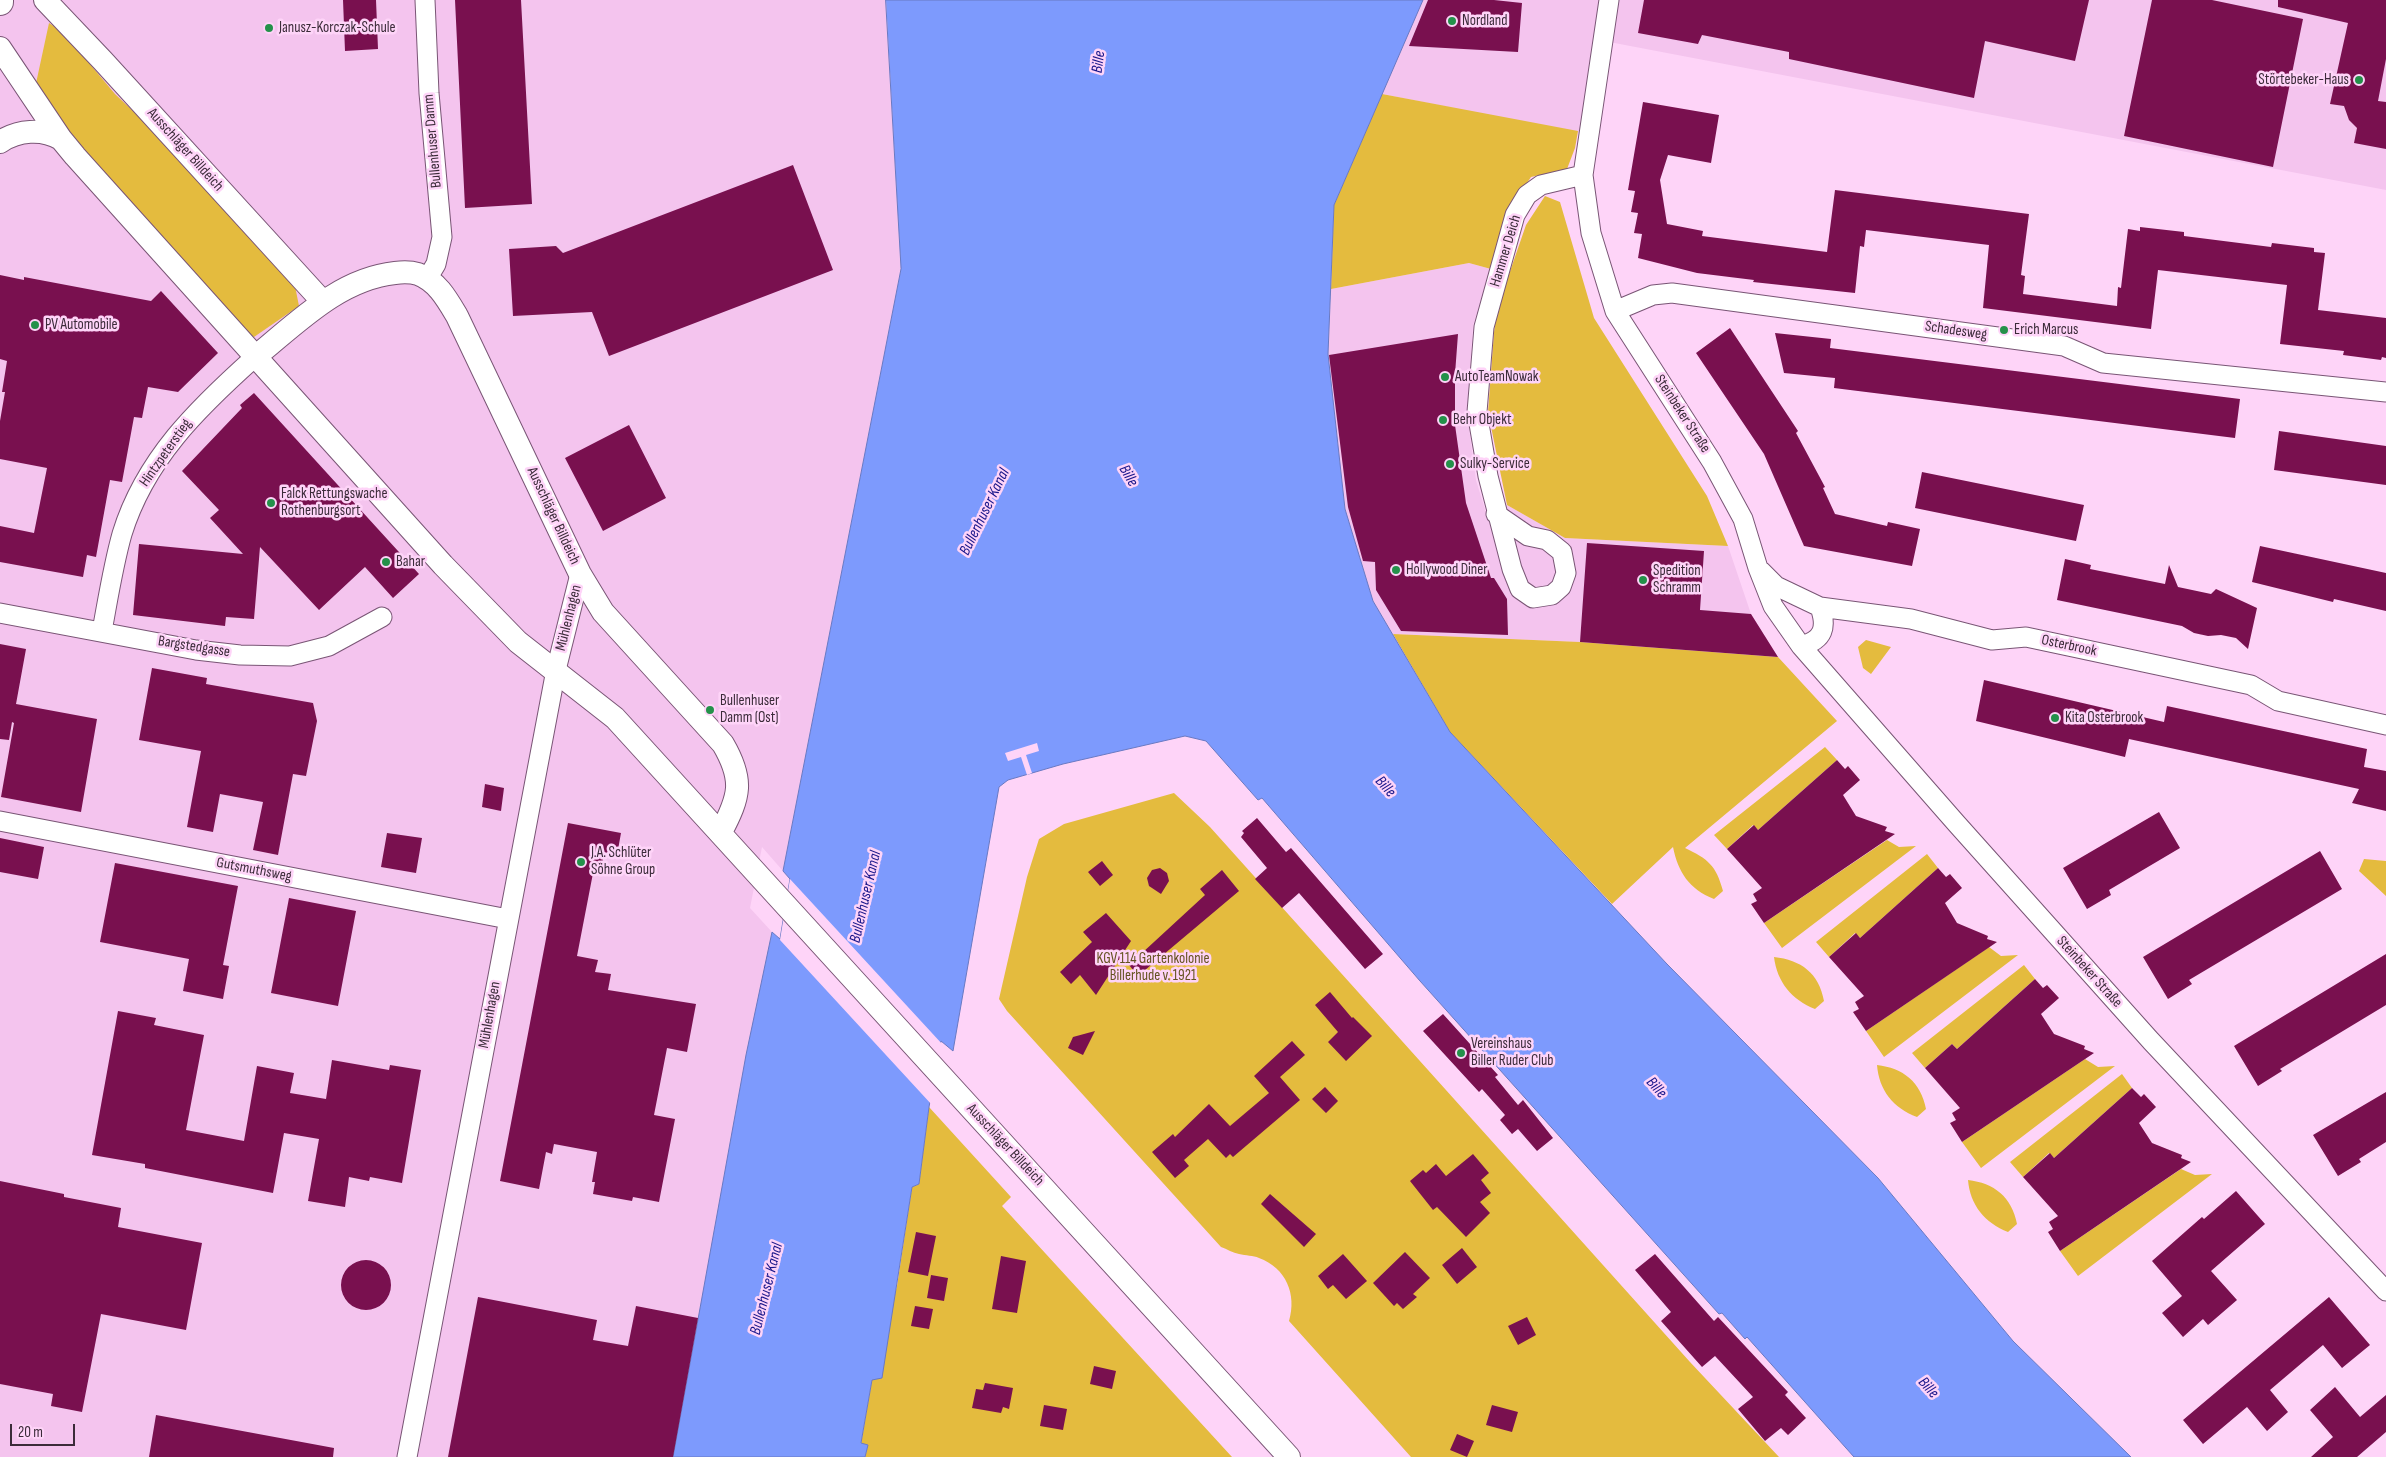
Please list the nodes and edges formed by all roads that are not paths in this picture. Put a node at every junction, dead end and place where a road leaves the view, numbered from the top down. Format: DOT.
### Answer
graph roads {
  1 [pos="45,0"];
  2 [pos="425,0"];
  3 [pos="1609,0"];
  4 [pos="0,48"];
  5 [pos="61,139"];
  6 [pos="0,142"];
  7 [pos="1583,175"];
  8 [pos="427,279"];
  9 [pos="323,302"];
  10 [pos="1615,311"];
  11 [pos="255,357"];
  12 [pos="2386,392"];
  13 [pos="1496,514"];
  14 [pos="1758,568"];
  15 [pos="580,574"];
  16 [pos="1820,607"];
  17 [pos="0,613"];
  18 [pos="382,617"];
  19 [pos="102,631"];
  20 [pos="1801,646"];
  21 [pos="556,670"];
  22 [pos="2386,725"];
  23 [pos="0,821"];
  24 [pos="720,832"];
  25 [pos="508,918"];
  26 [pos="2386,1291"];
  27 [pos="407,1457"];
  28 [pos="1289,1457"];
  1 -- 9 [label="street, Ausschläger Billdeich"];
  2 -- 8 [label="street, Bullenhuser Damm"];
  3 -- 7 [label="street"];
  4 -- 5 [label="street, Ausschläger Billdeich"];
  5 -- 6 [label="street"];
  5 -- 11 [label="street, Ausschläger Billdeich"];
  7 -- 10 [label="street, Steinbeker Straße"];
  7 -- 13 [label="street, Hammer Deich"];
  8 -- 9 [label="street, Ausschläger Billdeich"];
  8 -- 15 [label="street, Ausschläger Billdeich"];
  9 -- 11 [label="street, Ausschläger Billdeich"];
  10 -- 12 [label="street, Schadesweg"];
  10 -- 14 [label="street, Steinbeker Straße"];
  11 -- 19 [label="street, Hintzpeterstieg"];
  11 -- 21 [label="street, Ausschläger Billdeich"];
  13 -- 13 [label="street, Hammer Deich"];
  14 -- 16 [label="street, Osterbrook"];
  14 -- 20 [label="street, Steinbeker Straße"];
  15 -- 21 [label="street, Mühlenhagen"];
  15 -- 24 [label="street, Ausschläger Billdeich"];
  16 -- 20 [label="street"];
  16 -- 22 [label="street, Osterbrook"];
  17 -- 19 [label="street, Bargstedgasse"];
  18 -- 19 [label="street, Bargstedgasse"];
  20 -- 26 [label="street, Steinbeker Straße"];
  21 -- 24 [label="street, Ausschläger Billdeich"];
  21 -- 25 [label="street, Mühlenhagen"];
  23 -- 25 [label="street, Gutsmuthsweg"];
  24 -- 28 [label="street, Ausschläger Billdeich"];
  25 -- 27 [label="street, Mühlenhagen"];
}
